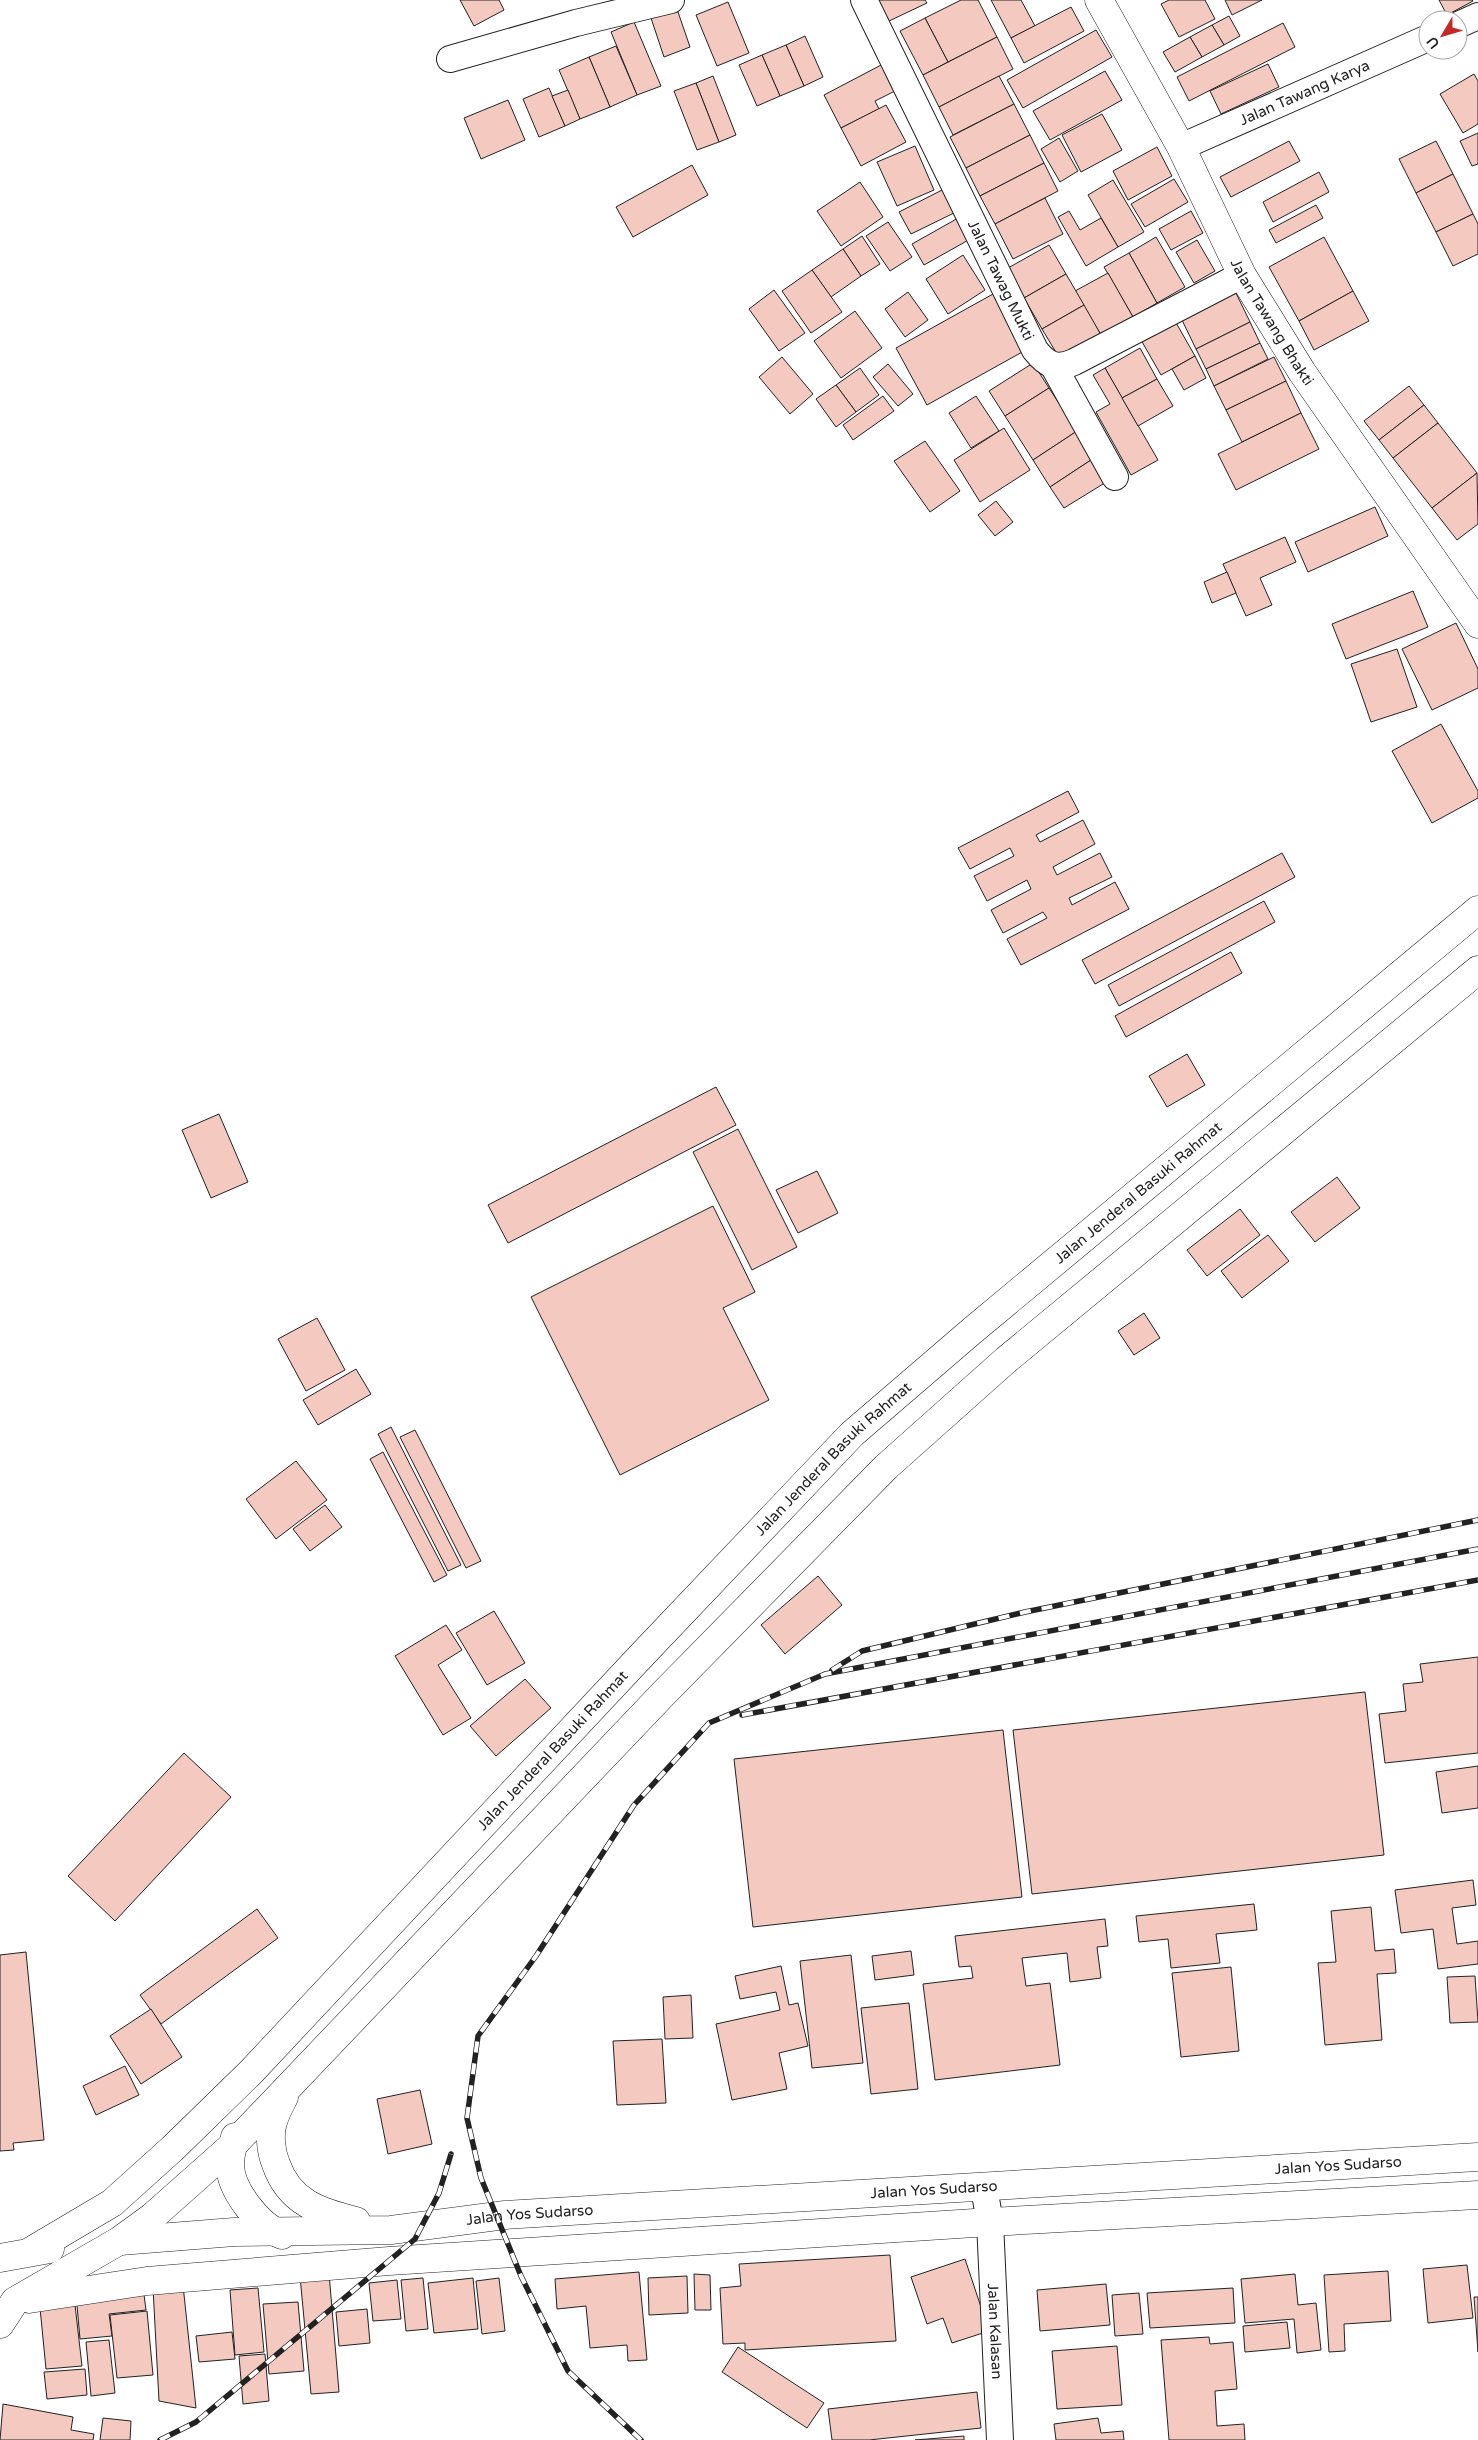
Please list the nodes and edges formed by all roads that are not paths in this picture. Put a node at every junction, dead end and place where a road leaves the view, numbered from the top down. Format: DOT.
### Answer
graph roads {
  1 [pos="672,0"];
  2 [pos="864,0"];
  3 [pos="1099,0"];
  4 [pos="1418,42"];
  5 [pos="450,59"];
  6 [pos="1181,147"];
  7 [pos="1242,275"];
  8 [pos="1054,367"];
  9 [pos="1115,477"];
  10 [pos="1478,624"];
  11 [pos="1478,910"];
  12 [pos="1478,970"];
  13 [pos="1154,1179"];
  14 [pos="1184,1212"];
  15 [pos="251,2072"];
  16 [pos="289,2087"];
  17 [pos="232,2146"];
  18 [pos="1478,2157"];
  19 [pos="984,2188"];
  20 [pos="1478,2195"];
  21 [pos="990,2222"];
  22 [pos="392,2230"];
  23 [pos="272,2231"];
  24 [pos="119,2241"];
  25 [pos="31,2251"];
  26 [pos="0,2258"];
  27 [pos="399,2261"];
  28 [pos="8,2303"];
  29 [pos="0,2324"];
  30 [pos="1000,2440"];
  1 -- 5 [label="street"];
  2 -- 8 [label="street, Jalan Tawag Mukti"];
  3 -- 6 [label="main road, Jalan Tawang Bhakti"];
  4 -- 6 [label="street, Jalan Tawang Karya"];
  6 -- 7 [label="main road, Jalan Tawang Bhakti"];
  7 -- 8 [label="street"];
  7 -- 10 [label="main road, Jalan Tawang Bhakti"];
  8 -- 9 [label="street, Jalan Tawag Mukti"];
  11 -- 13 [label="main road, Jalan Jenderal Basuki Rahmat"];
  12 -- 14 [label="main road"];
  13 -- 14 [label="main road"];
  13 -- 15 [label="main road, Jalan Jenderal Basuki Rahmat"];
  14 -- 16 [label="main road"];
  15 -- 17 [label="main road"];
  15 -- 25 [label="main road, Jalan Jenderal Basuki Rahmat"];
  16 -- 17 [label="main road"];
  16 -- 22 [label="main road"];
  17 -- 23 [label="main road"];
  17 -- 24 [label="main road"];
  18 -- 19 [label="main road, Jalan Yos Sudarso"];
  19 -- 21 [label="street, Jalan Kalasan"];
  19 -- 22 [label="main road, Jalan Yos Sudarso"];
  20 -- 21 [label="main road"];
  21 -- 27 [label="main road"];
  21 -- 30 [label="street, Jalan Kalasan"];
  22 -- 23 [label="main road"];
  23 -- 24 [label="main road"];
  23 -- 27 [label="main road"];
  24 -- 25 [label="main road"];
  24 -- 28 [label="main road"];
  25 -- 26 [label="main road"];
  27 -- 28 [label="main road"];
  28 -- 29 [label="main road"];
}
